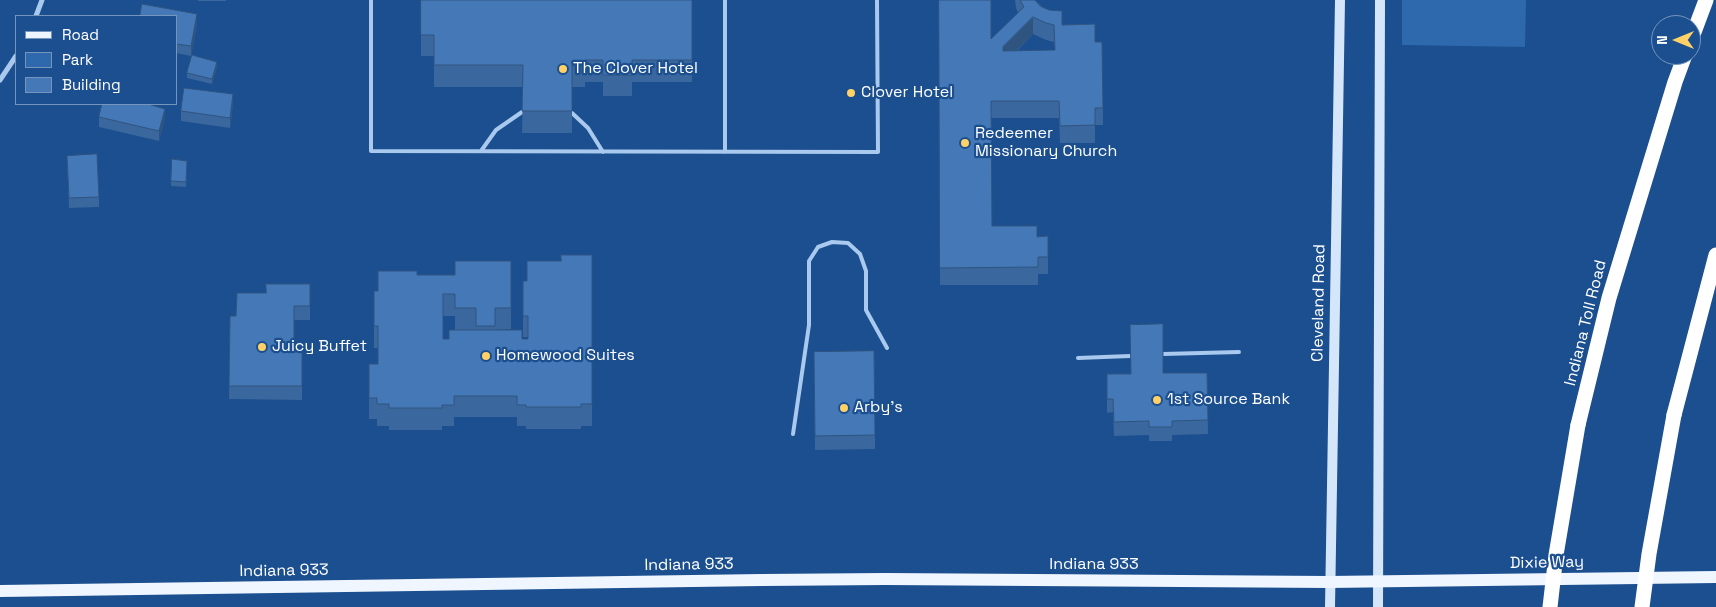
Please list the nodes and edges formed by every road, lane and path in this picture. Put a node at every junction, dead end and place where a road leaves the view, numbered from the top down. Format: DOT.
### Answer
graph roads {
  1 [pos="42,0"];
  2 [pos="371,0"];
  3 [pos="725,0"];
  4 [pos="878,0"];
  5 [pos="1340,0"];
  6 [pos="1380,0"];
  7 [pos="1706,0"];
  8 [pos="36,15"];
  9 [pos="1700,15"];
  10 [pos="15,58"];
  11 [pos="1681,65"];
  12 [pos="0,80"];
  13 [pos="522,112"];
  14 [pos="572,113"];
  15 [pos="481,152"];
  16 [pos="603,152"];
  17 [pos="725,152"];
  18 [pos="1716,255"];
  19 [pos="887,348"];
  20 [pos="1239,352"];
  21 [pos="1163,354"];
  22 [pos="1130,356"];
  23 [pos="1078,358"];
  24 [pos="794,434"];
  25 [pos="1716,577"];
  26 [pos="1329,582"];
  27 [pos="1378,582"];
  28 [pos="0,591"];
  29 [pos="1330,607"];
  30 [pos="1378,607"];
  31 [pos="1550,607"];
  32 [pos="1642,607"];
  1 -- 8 [label="street"];
  2 -- 15 [label="lane"];
  3 -- 17 [label="lane"];
  4 -- 17 [label="lane"];
  5 -- 26 [label="main road, Cleveland Road"];
  6 -- 27 [label="main road"];
  7 -- 9 [label="highway"];
  10 -- 12 [label="street"];
  11 -- 31 [label="highway, Indiana Toll Road, bridge"];
  13 -- 15 [label="lane"];
  14 -- 16 [label="lane"];
  15 -- 16 [label="lane"];
  16 -- 17 [label="lane"];
  18 -- 32 [label="highway, bridge"];
  19 -- 24 [label="lane"];
  20 -- 21 [label="lane"];
  22 -- 23 [label="lane"];
  25 -- 27 [label="main road, Dixie Way"];
  26 -- 27 [label="main road, Indiana 933"];
  26 -- 28 [label="main road, Indiana 933"];
  26 -- 29 [label="main road, Cleveland Road"];
  27 -- 30 [label="main road"];
}
